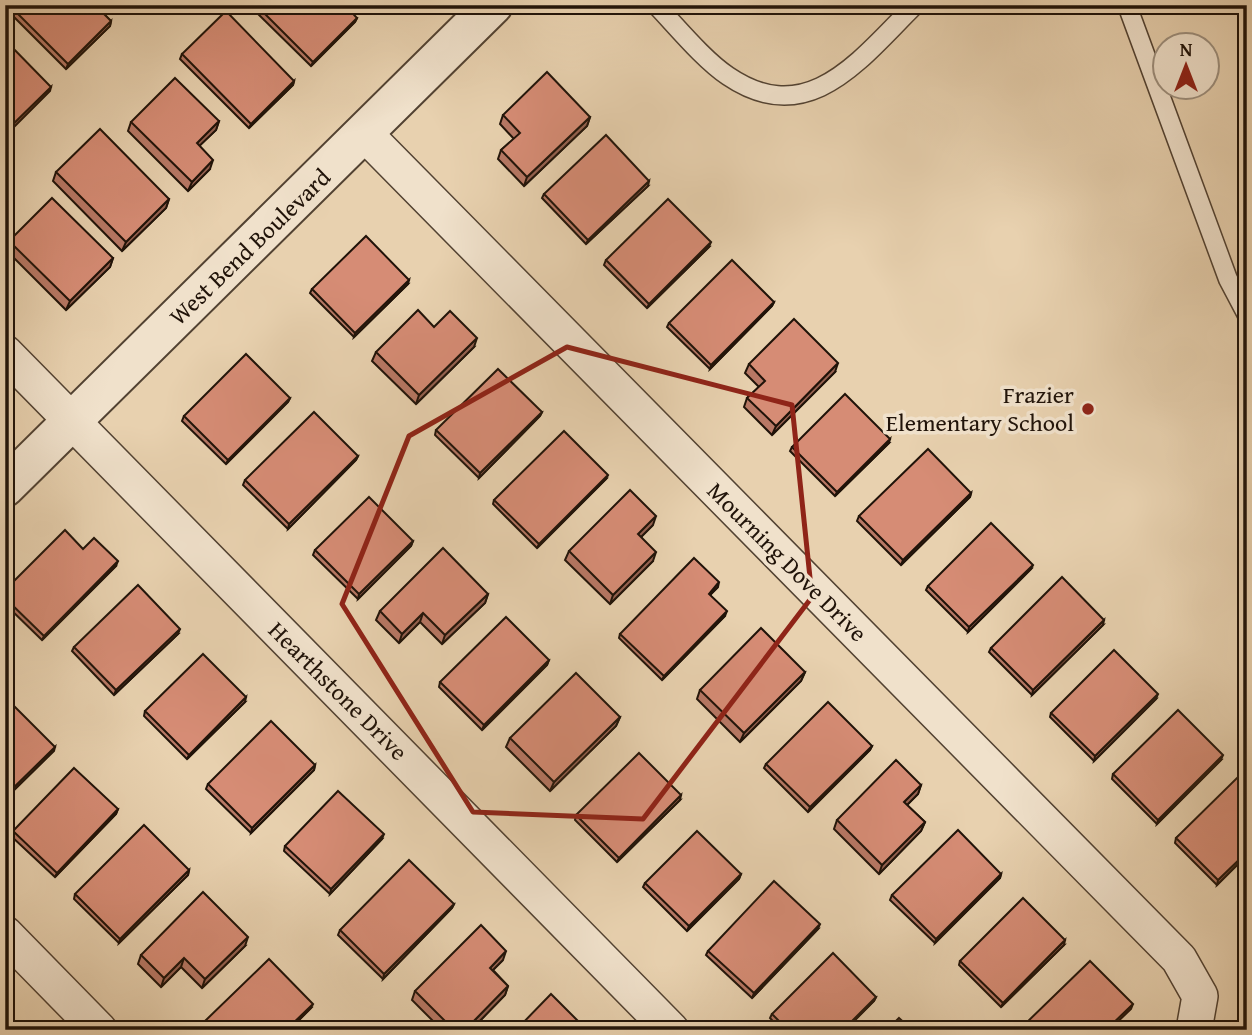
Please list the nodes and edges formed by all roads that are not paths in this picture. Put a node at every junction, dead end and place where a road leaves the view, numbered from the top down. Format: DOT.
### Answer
graph roads {
  1 [pos="494,5"];
  2 [pos="656,5"];
  3 [pos="915,5"];
  4 [pos="1128,5"];
  5 [pos="365,134"];
  6 [pos="1247,315"];
  7 [pos="5,352"];
  8 [pos="72,421"];
  9 [pos="5,487"];
  10 [pos="5,934"];
  11 [pos="1197,1013"];
  12 [pos="99,1030"];
  13 [pos="671,1030"];
  1 -- 5 [label="street, West Bend Boulevard"];
  2 -- 3 [label="lane"];
  4 -- 6 [label="lane"];
  5 -- 8 [label="street, West Bend Boulevard"];
  5 -- 11 [label="street, Mourning Dove Drive"];
  7 -- 8 [label="street, Hearthstone Drive"];
  8 -- 9 [label="street, West Bend Boulevard"];
  8 -- 13 [label="street, Hearthstone Drive"];
  10 -- 12 [label="street"];
}
